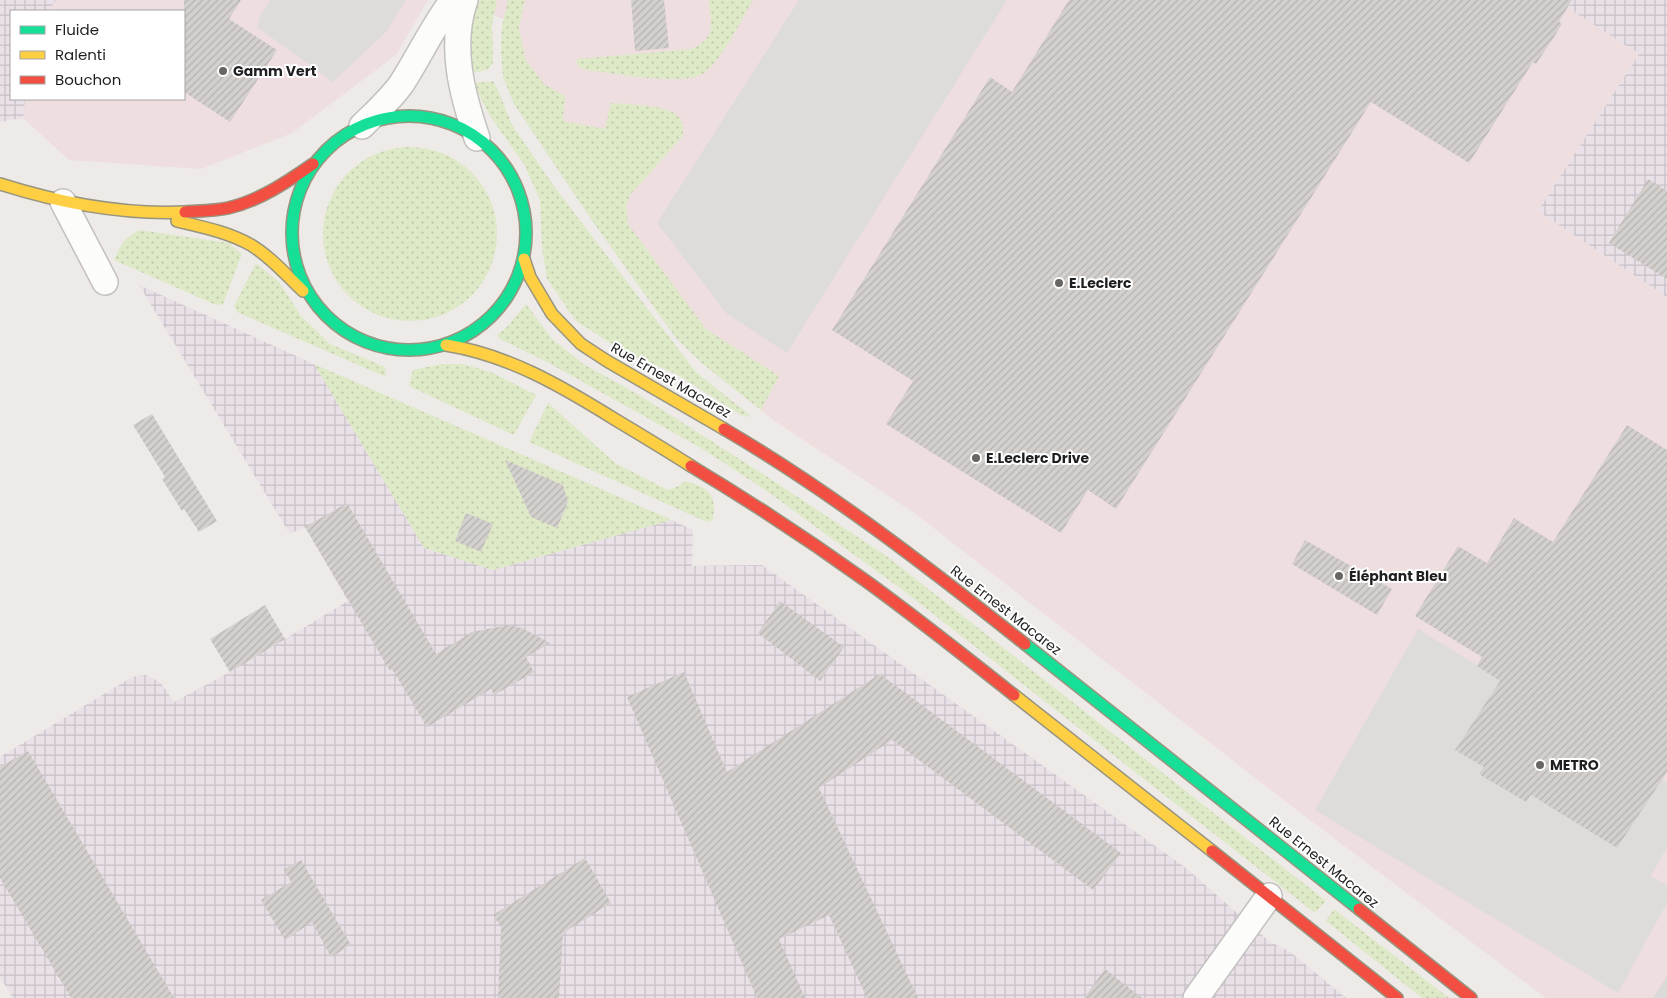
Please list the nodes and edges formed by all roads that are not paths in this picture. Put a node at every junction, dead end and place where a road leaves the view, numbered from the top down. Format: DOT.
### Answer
graph roads {
  1 [pos="453,0"];
  2 [pos="465,0"];
  3 [pos="362,126"];
  4 [pos="477,138"];
  5 [pos="316,161"];
  6 [pos="0,184"];
  7 [pos="63,202"];
  8 [pos="144,213"];
  9 [pos="524,259"];
  10 [pos="105,282"];
  11 [pos="313,301"];
  12 [pos="446,345"];
  13 [pos="1268,896"];
  14 [pos="1196,998"];
  15 [pos="1397,998"];
  16 [pos="1471,998"];
  1 -- 3 [label="street"];
  2 -- 4 [label="street"];
  3 -- 4 [label="main road, Rue Ernest Macarez"];
  3 -- 5 [label="main road, Rue Ernest Macarez"];
  4 -- 9 [label="main road, Rue Ernest Macarez"];
  5 -- 8 [label="main road, Rue Ernest Macarez"];
  5 -- 11 [label="main road, Rue Ernest Macarez"];
  6 -- 7 [label="main road, Rue Ernest Macarez"];
  7 -- 8 [label="main road, Rue Ernest Macarez"];
  7 -- 10 [label="street"];
  8 -- 11 [label="main road, Rue Ernest Macarez"];
  9 -- 12 [label="main road, Rue Ernest Macarez"];
  9 -- 16 [label="main road, Rue Ernest Macarez"];
  11 -- 12 [label="main road, Rue Ernest Macarez"];
  12 -- 13 [label="main road, Rue Ernest Macarez"];
  13 -- 14 [label="street"];
  13 -- 15 [label="main road, Rue Ernest Macarez"];
}
